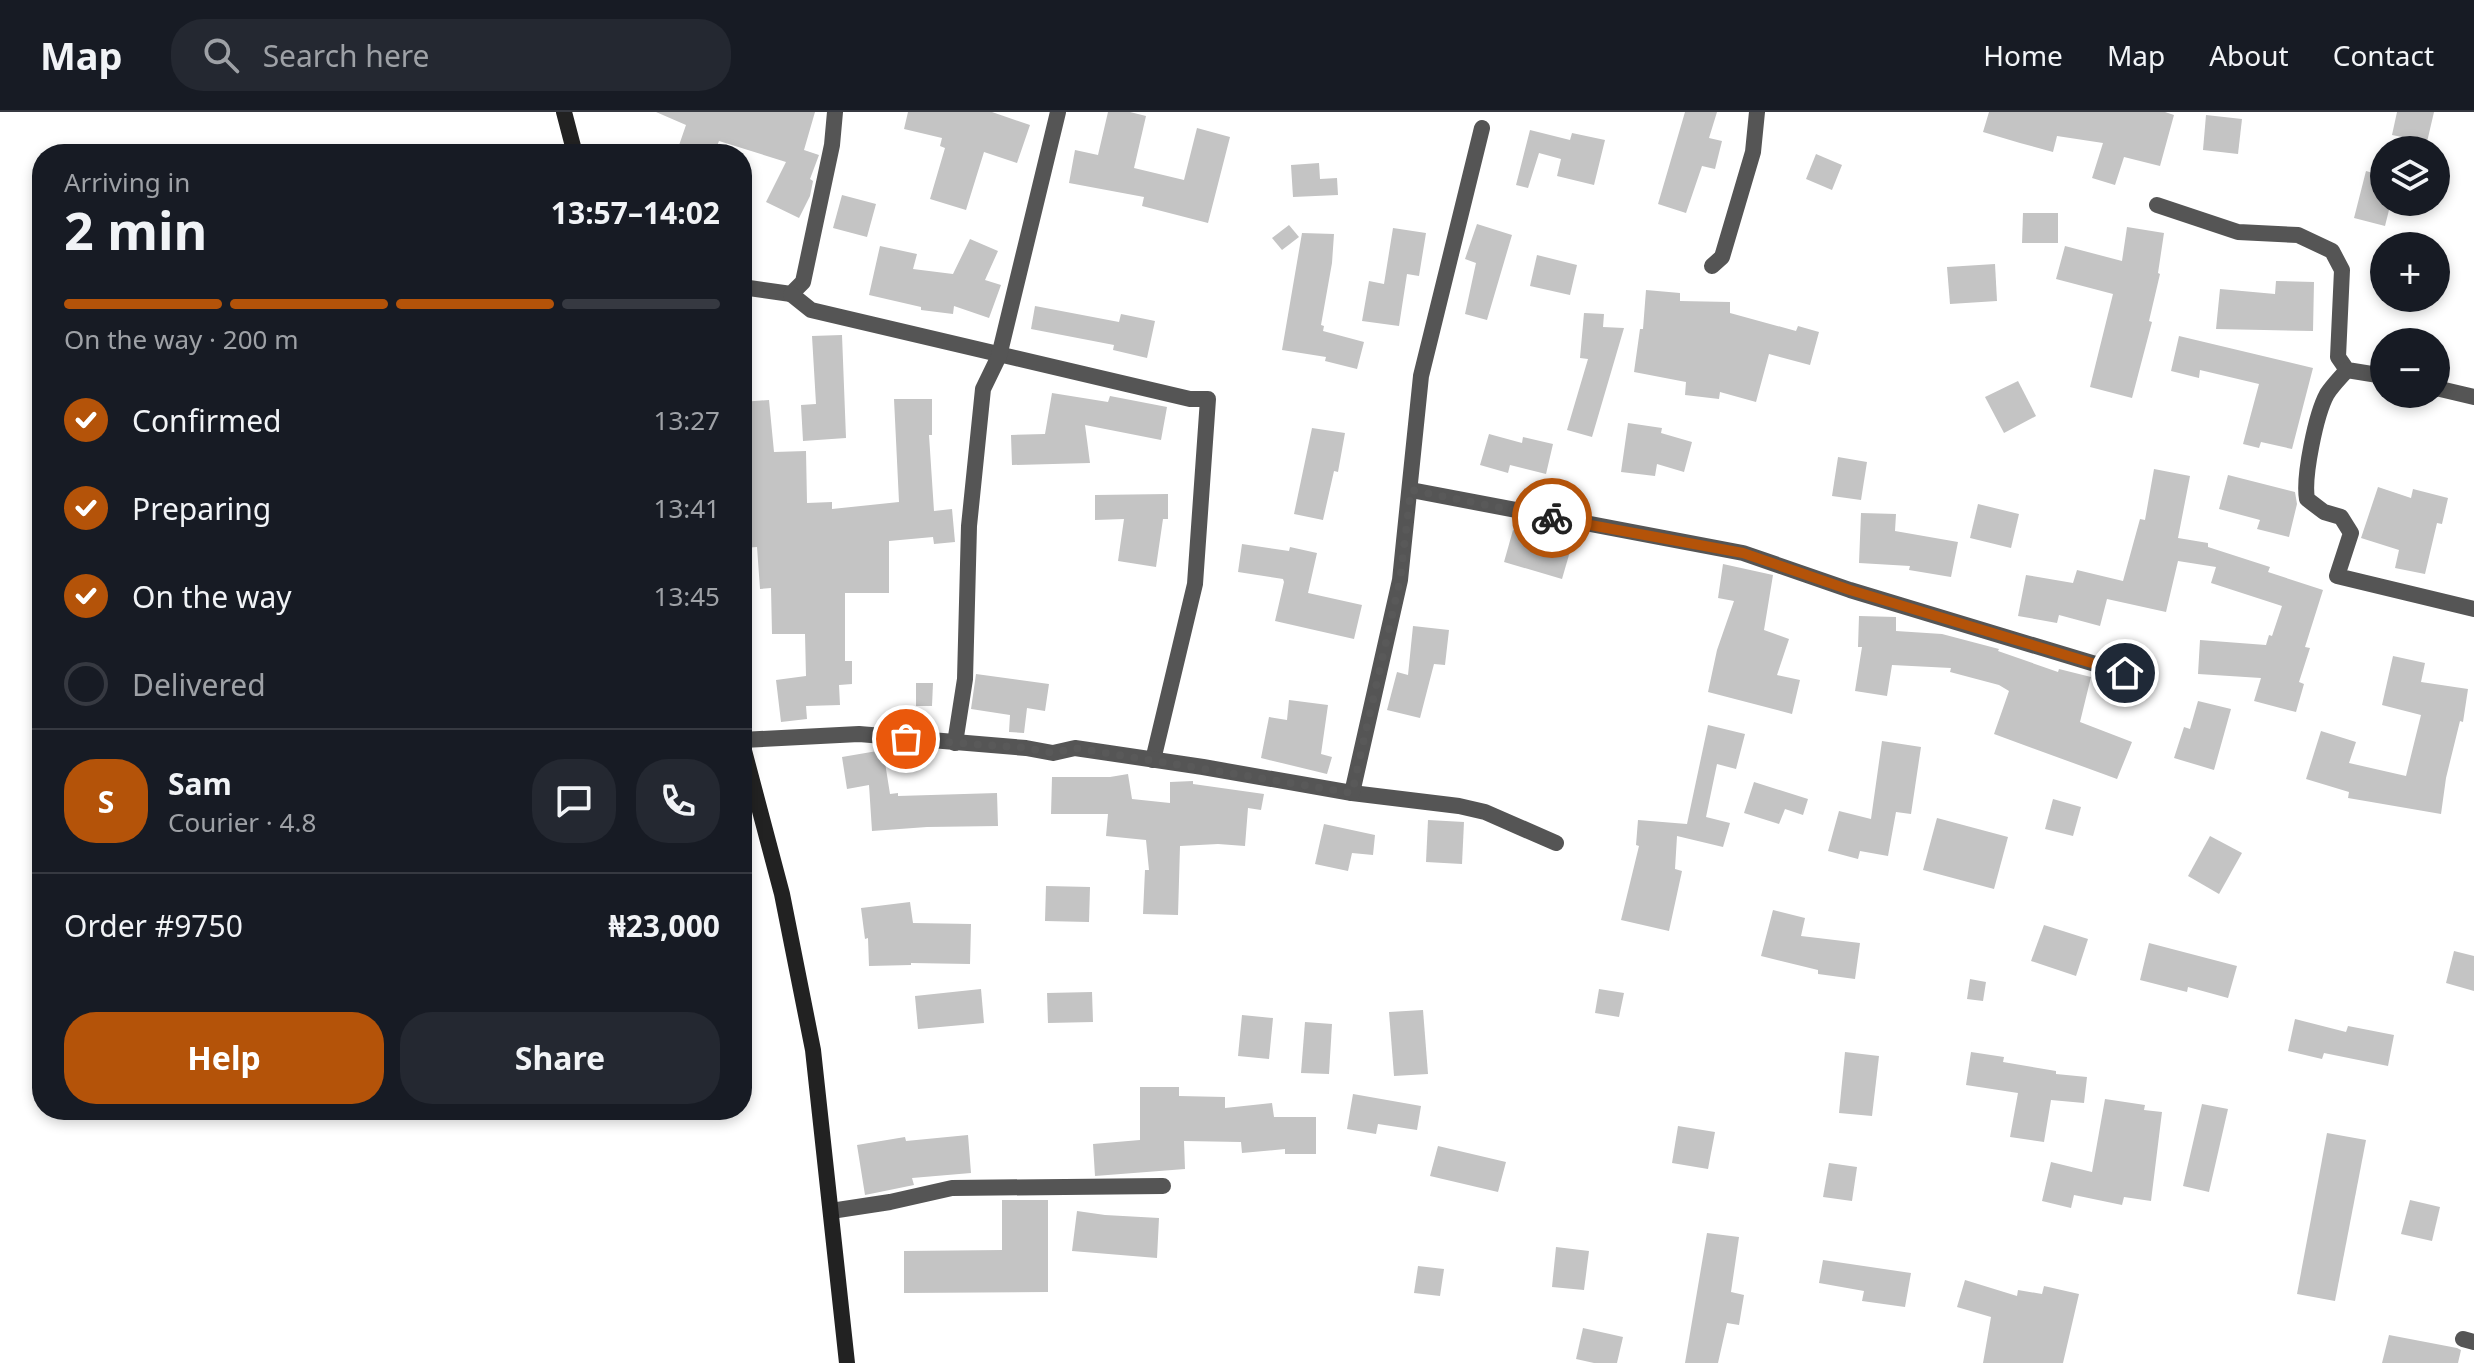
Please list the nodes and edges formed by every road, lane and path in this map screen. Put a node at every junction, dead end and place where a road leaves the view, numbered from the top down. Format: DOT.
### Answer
graph roads {
  1 [pos="564,112"];
  2 [pos="835,112"];
  3 [pos="1058,112"];
  4 [pos="1757,112"];
  5 [pos="1482,128"];
  6 [pos="572,144"];
  7 [pos="2157,205"];
  8 [pos="1712,266"];
  9 [pos="752,288"];
  10 [pos="791,294"];
  11 [pos="999,356"];
  12 [pos="2347,370"];
  13 [pos="2370,374"];
  14 [pos="2450,391"];
  15 [pos="2474,397"];
  16 [pos="1411,490"];
  17 [pos="2474,609"];
  18 [pos="2125,673"];
  19 [pos="752,741"];
  20 [pos="955,743"];
  21 [pos="1153,760"];
  22 [pos="752,778"];
  23 [pos="1352,793"];
  24 [pos="1556,843"];
  25 [pos="1163,1186"];
  26 [pos="831,1211"];
  27 [pos="847,1363"];
  1 -- 6 [label="main road"];
  2 -- 10 [label="street"];
  3 -- 11 [label="street"];
  4 -- 8 [label="street"];
  5 -- 16 [label="street"];
  7 -- 12 [label="street"];
  9 -- 10 [label="street"];
  10 -- 11 [label="street"];
  11 -- 20 [label="street"];
  11 -- 21 [label="street"];
  12 -- 13 [label="street"];
  12 -- 17 [label="street"];
  14 -- 15 [label="street"];
  16 -- 18 [label="street"];
  16 -- 23 [label="street"];
  19 -- 20 [label="street"];
  20 -- 21 [label="street"];
  21 -- 23 [label="street"];
  22 -- 26 [label="main road"];
  23 -- 24 [label="street"];
  25 -- 26 [label="street"];
  26 -- 27 [label="main road"];
}
